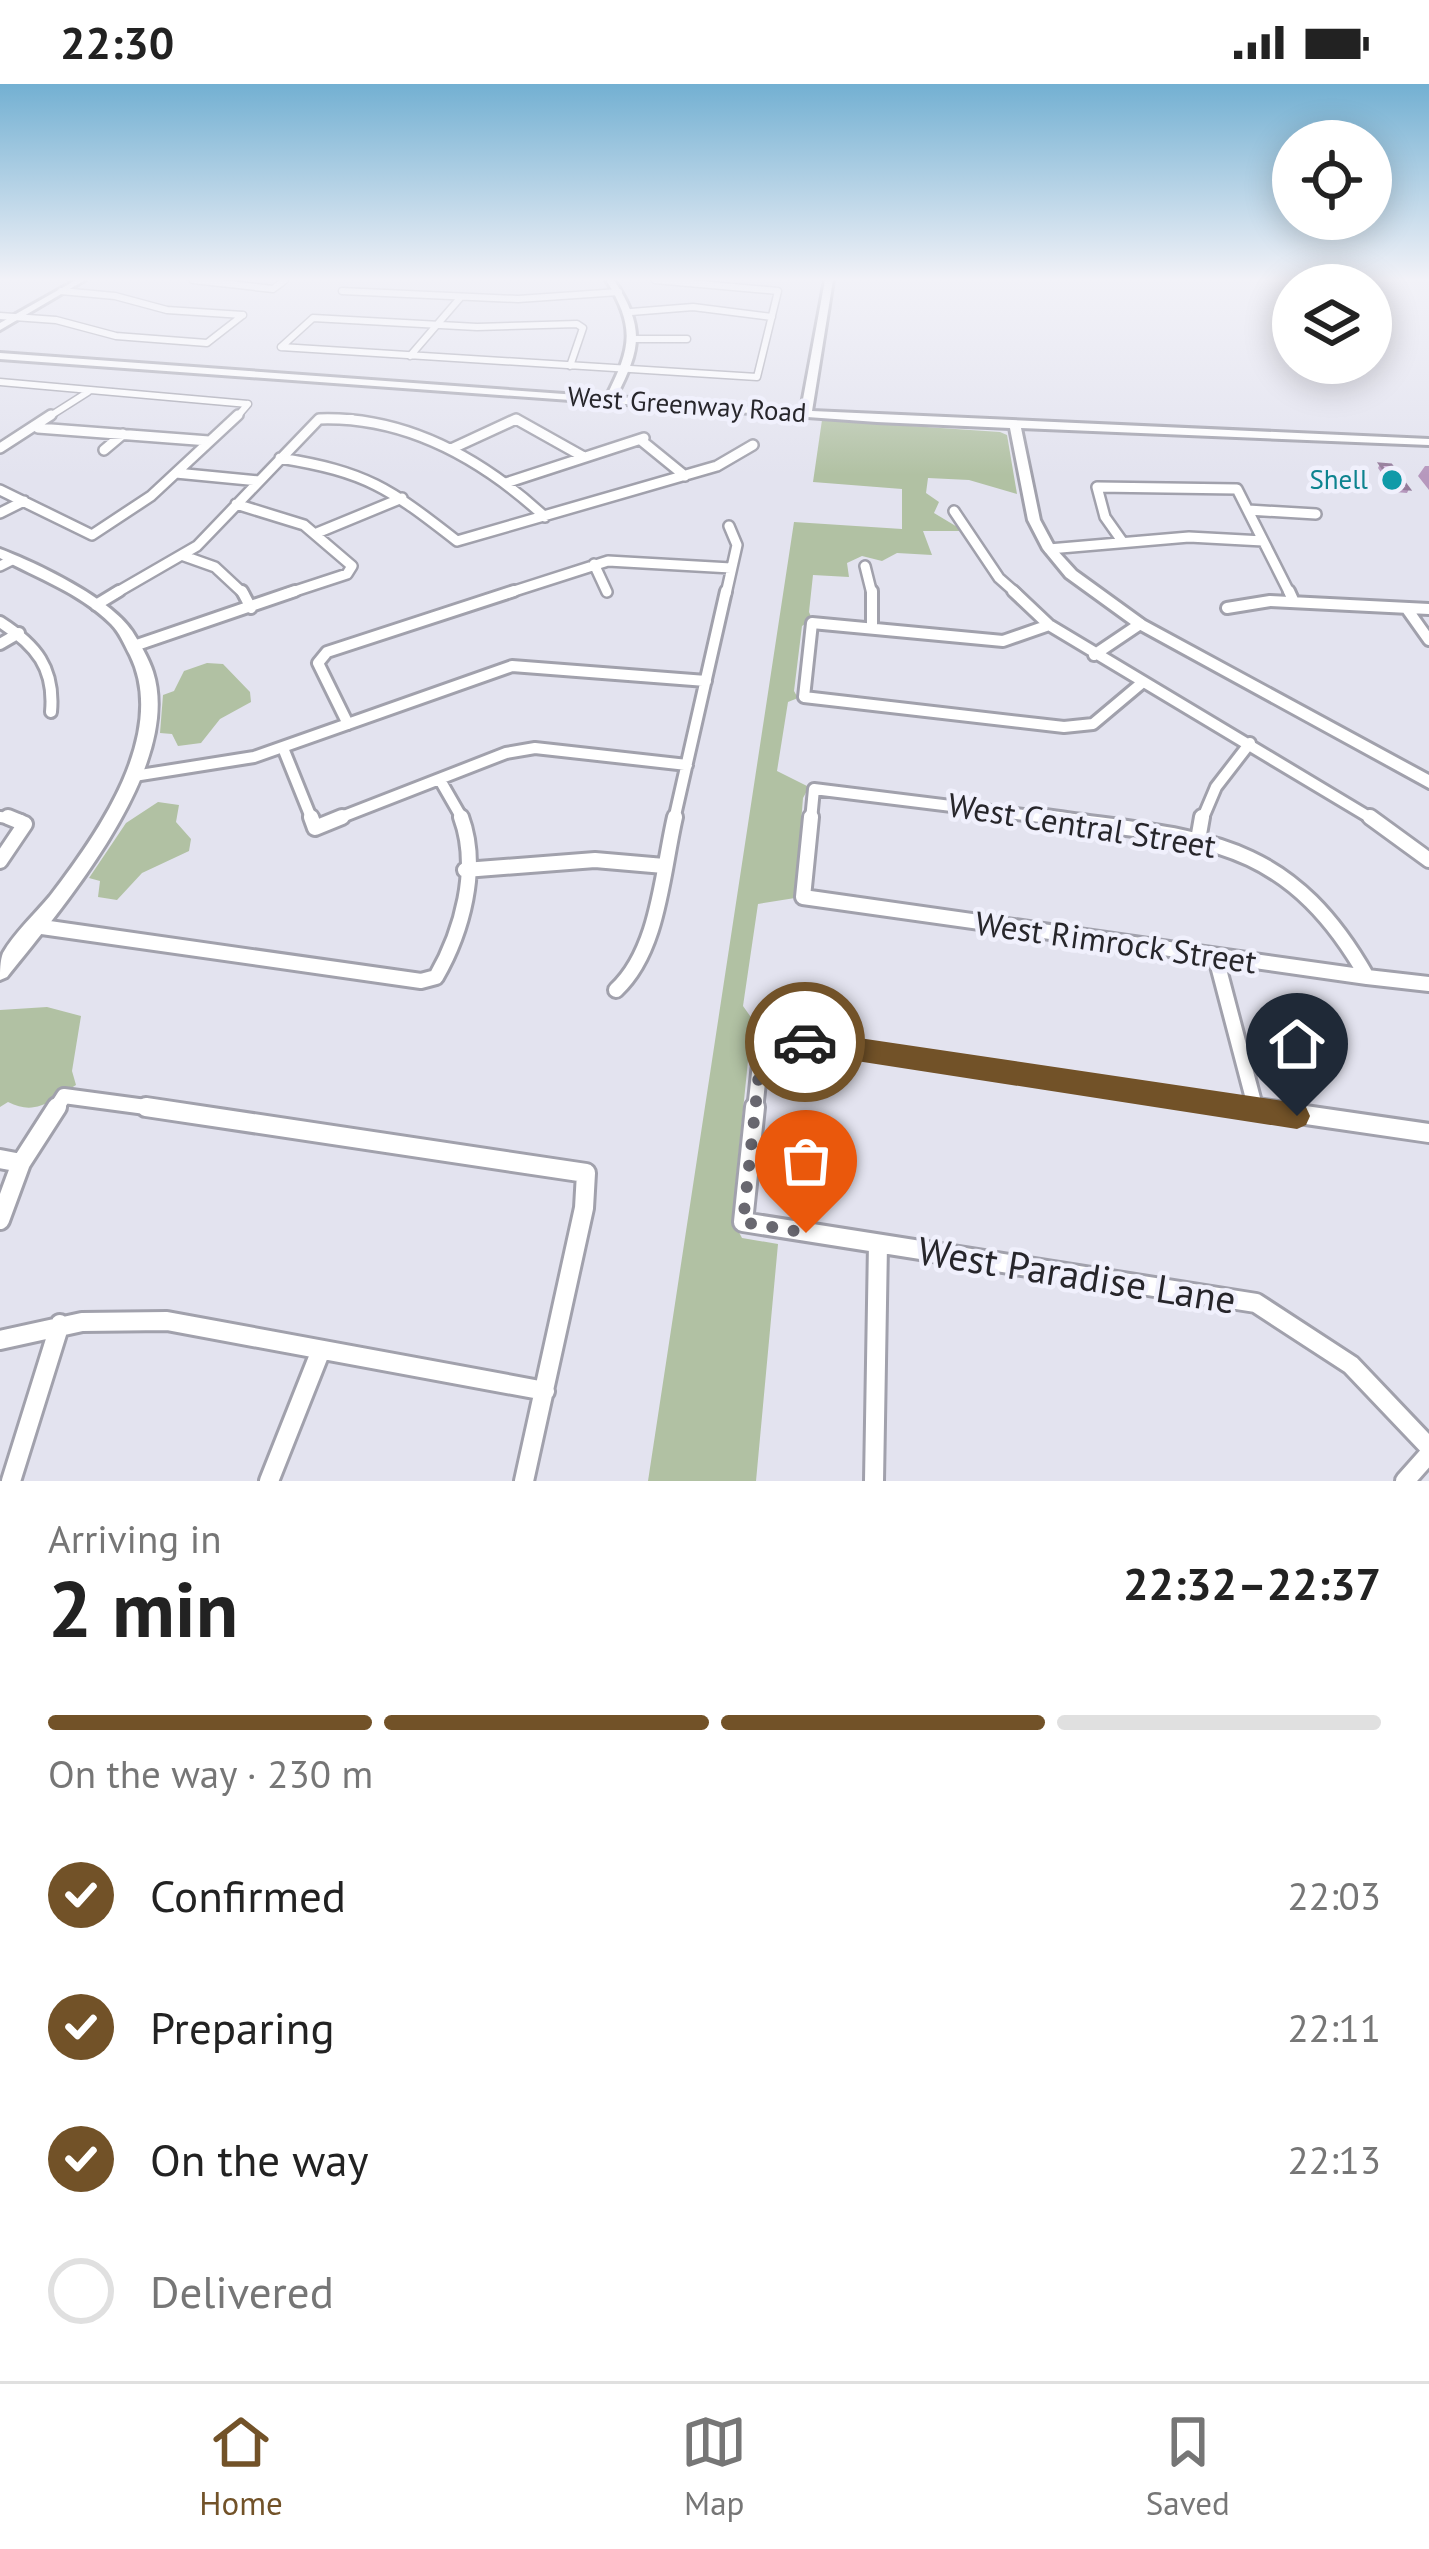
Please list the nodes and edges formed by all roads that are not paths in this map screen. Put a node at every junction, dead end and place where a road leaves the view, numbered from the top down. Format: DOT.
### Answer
graph roads {
  1 [pos="283,345"];
  2 [pos="419,345"];
  3 [pos="579,345"];
  4 [pos="633,345"];
  5 [pos="763,345"];
  6 [pos="818,345"];
  7 [pos="0,356"];
  8 [pos="410,356"];
  9 [pos="570,366"];
  10 [pos="625,370"];
  11 [pos="0,382"];
  12 [pos="88,392"];
  13 [pos="610,399"];
  14 [pos="806,414"];
  15 [pos="1016,425"];
  16 [pos="38,428"];
  17 [pos="123,434"];
  18 [pos="209,441"];
  19 [pos="1429,442"];
  20 [pos="753,446"];
  21 [pos="0,448"];
  22 [pos="451,449"];
  23 [pos="104,450"];
  24 [pos="1429,452"];
  25 [pos="582,456"];
  26 [pos="280,458"];
  27 [pos="176,473"];
  28 [pos="685,476"];
  29 [pos="259,481"];
  30 [pos="506,483"];
  31 [pos="0,490"];
  32 [pos="402,498"];
  33 [pos="24,501"];
  34 [pos="236,504"];
  35 [pos="1248,509"];
  36 [pos="954,511"];
  37 [pos="0,513"];
  38 [pos="1316,514"];
  39 [pos="544,518"];
  40 [pos="729,526"];
  41 [pos="317,533"];
  42 [pos="1263,541"];
  43 [pos="1122,542"];
  44 [pos="1049,549"];
  45 [pos="184,556"];
  46 [pos="4,560"];
  47 [pos="594,564"];
  48 [pos="865,566"];
  49 [pos="731,568"];
  50 [pos="607,592"];
  51 [pos="1294,602"];
  52 [pos="96,605"];
  53 [pos="251,608"];
  54 [pos="1226,608"];
  55 [pos="1407,609"];
  56 [pos="1429,610"];
  57 [pos="0,622"];
  58 [pos="1140,624"];
  59 [pos="1049,625"];
  60 [pos="872,627"];
  61 [pos="19,633"];
  62 [pos="1429,640"];
  63 [pos="0,644"];
  64 [pos="134,646"];
  65 [pos="1094,655"];
  66 [pos="706,681"];
  67 [pos="1143,682"];
  68 [pos="51,712"];
  69 [pos="348,724"];
  70 [pos="1250,743"];
  71 [pos="283,748"];
  72 [pos="687,765"];
  73 [pos="134,776"];
  74 [pos="440,779"];
  75 [pos="1429,782"];
  76 [pos="0,817"];
  77 [pos="1198,840"];
  78 [pos="0,860"];
  79 [pos="1429,860"];
  80 [pos="664,866"];
  81 [pos="465,870"];
  82 [pos="803,897"];
  83 [pos="35,926"];
  84 [pos="1216,958"];
  85 [pos="0,971"];
  86 [pos="1366,977"];
  87 [pos="1429,983"];
  88 [pos="616,990"];
  89 [pos="1256,1111"];
  90 [pos="1429,1133"];
  91 [pos="0,1160"];
  92 [pos="21,1163"];
  93 [pos="0,1220"];
  94 [pos="878,1244"];
  95 [pos="60,1324"];
  96 [pos="0,1340"];
  97 [pos="321,1351"];
  98 [pos="545,1391"];
  99 [pos="1429,1451"];
  100 [pos="11,1481"];
  101 [pos="269,1481"];
  102 [pos="524,1481"];
  103 [pos="874,1481"];
  104 [pos="1406,1481"];
  1 -- 8 [label="street"];
  2 -- 8 [label="street"];
  3 -- 9 [label="street"];
  4 -- 10 [label="main road"];
  5 -- 10 [label="street"];
  6 -- 14 [label="main road"];
  7 -- 13 [label="main road, West Greenway Road"];
  8 -- 9 [label="street"];
  9 -- 10 [label="street"];
  10 -- 13 [label="main road"];
  11 -- 12 [label="street"];
  12 -- 16 [label="street"];
  12 -- 18 [label="street"];
  13 -- 14 [label="main road, West Greenway Road"];
  14 -- 15 [label="main road, West Greenway Road"];
  15 -- 19 [label="main road, West Greenway Road"];
  15 -- 24 [label="main road, West Greenway Road"];
  15 -- 44 [label="main road"];
  16 -- 17 [label="street"];
  16 -- 21 [label="street"];
  17 -- 18 [label="street"];
  17 -- 23 [label="street"];
  18 -- 27 [label="street"];
  20 -- 28 [label="street"];
  22 -- 25 [label="street"];
  22 -- 26 [label="street"];
  22 -- 30 [label="street"];
  25 -- 28 [label="street"];
  25 -- 30 [label="street"];
  26 -- 29 [label="street"];
  26 -- 32 [label="street"];
  27 -- 29 [label="street"];
  27 -- 33 [label="street"];
  28 -- 39 [label="street"];
  29 -- 34 [label="street"];
  30 -- 39 [label="street"];
  31 -- 33 [label="street"];
  32 -- 39 [label="street"];
  32 -- 41 [label="street"];
  33 -- 37 [label="street"];
  34 -- 41 [label="street"];
  34 -- 45 [label="street"];
  35 -- 38 [label="street"];
  35 -- 42 [label="street"];
  35 -- 43 [label="street"];
  36 -- 59 [label="street"];
  40 -- 49 [label="street"];
  41 -- 53 [label="street"];
  42 -- 43 [label="street"];
  42 -- 51 [label="street"];
  43 -- 44 [label="street"];
  44 -- 58 [label="main road"];
  45 -- 52 [label="street"];
  45 -- 53 [label="street"];
  46 -- 52 [label="main road"];
  47 -- 49 [label="street"];
  47 -- 50 [label="street"];
  47 -- 69 [label="street"];
  48 -- 60 [label="street"];
  49 -- 66 [label="street"];
  51 -- 54 [label="street"];
  51 -- 55 [label="street"];
  52 -- 64 [label="main road"];
  53 -- 64 [label="street"];
  55 -- 56 [label="street"];
  55 -- 62 [label="street"];
  57 -- 61 [label="street"];
  58 -- 65 [label="street"];
  58 -- 75 [label="main road"];
  59 -- 60 [label="street"];
  59 -- 65 [label="street"];
  60 -- 67 [label="street"];
  61 -- 63 [label="street"];
  61 -- 68 [label="street"];
  64 -- 73 [label="main road"];
  65 -- 67 [label="street"];
  66 -- 69 [label="street"];
  66 -- 72 [label="street"];
  67 -- 70 [label="street"];
  69 -- 71 [label="street"];
  70 -- 77 [label="street"];
  70 -- 79 [label="street"];
  71 -- 73 [label="street"];
  71 -- 74 [label="street"];
  72 -- 74 [label="street"];
  72 -- 80 [label="street"];
  73 -- 83 [label="main road"];
  74 -- 81 [label="street"];
  76 -- 78 [label="street"];
  77 -- 82 [label="street, West Central Street"];
  77 -- 86 [label="street, West Central Street"];
  80 -- 81 [label="street"];
  80 -- 88 [label="street"];
  81 -- 83 [label="street"];
  82 -- 84 [label="street, West Rimrock Street"];
  83 -- 85 [label="main road"];
  84 -- 86 [label="street, West Rimrock Street"];
  84 -- 89 [label="street"];
  86 -- 87 [label="street, West Rimrock Street"];
  89 -- 90 [label="street"];
  89 -- 94 [label="street, West Paradise Lane"];
  91 -- 92 [label="street"];
  92 -- 93 [label="street"];
  92 -- 98 [label="street"];
  94 -- 99 [label="street, West Paradise Lane"];
  94 -- 103 [label="street"];
  95 -- 96 [label="street"];
  95 -- 97 [label="street"];
  95 -- 100 [label="street"];
  97 -- 98 [label="street"];
  97 -- 101 [label="street"];
  98 -- 102 [label="street"];
  99 -- 104 [label="street"];
}
